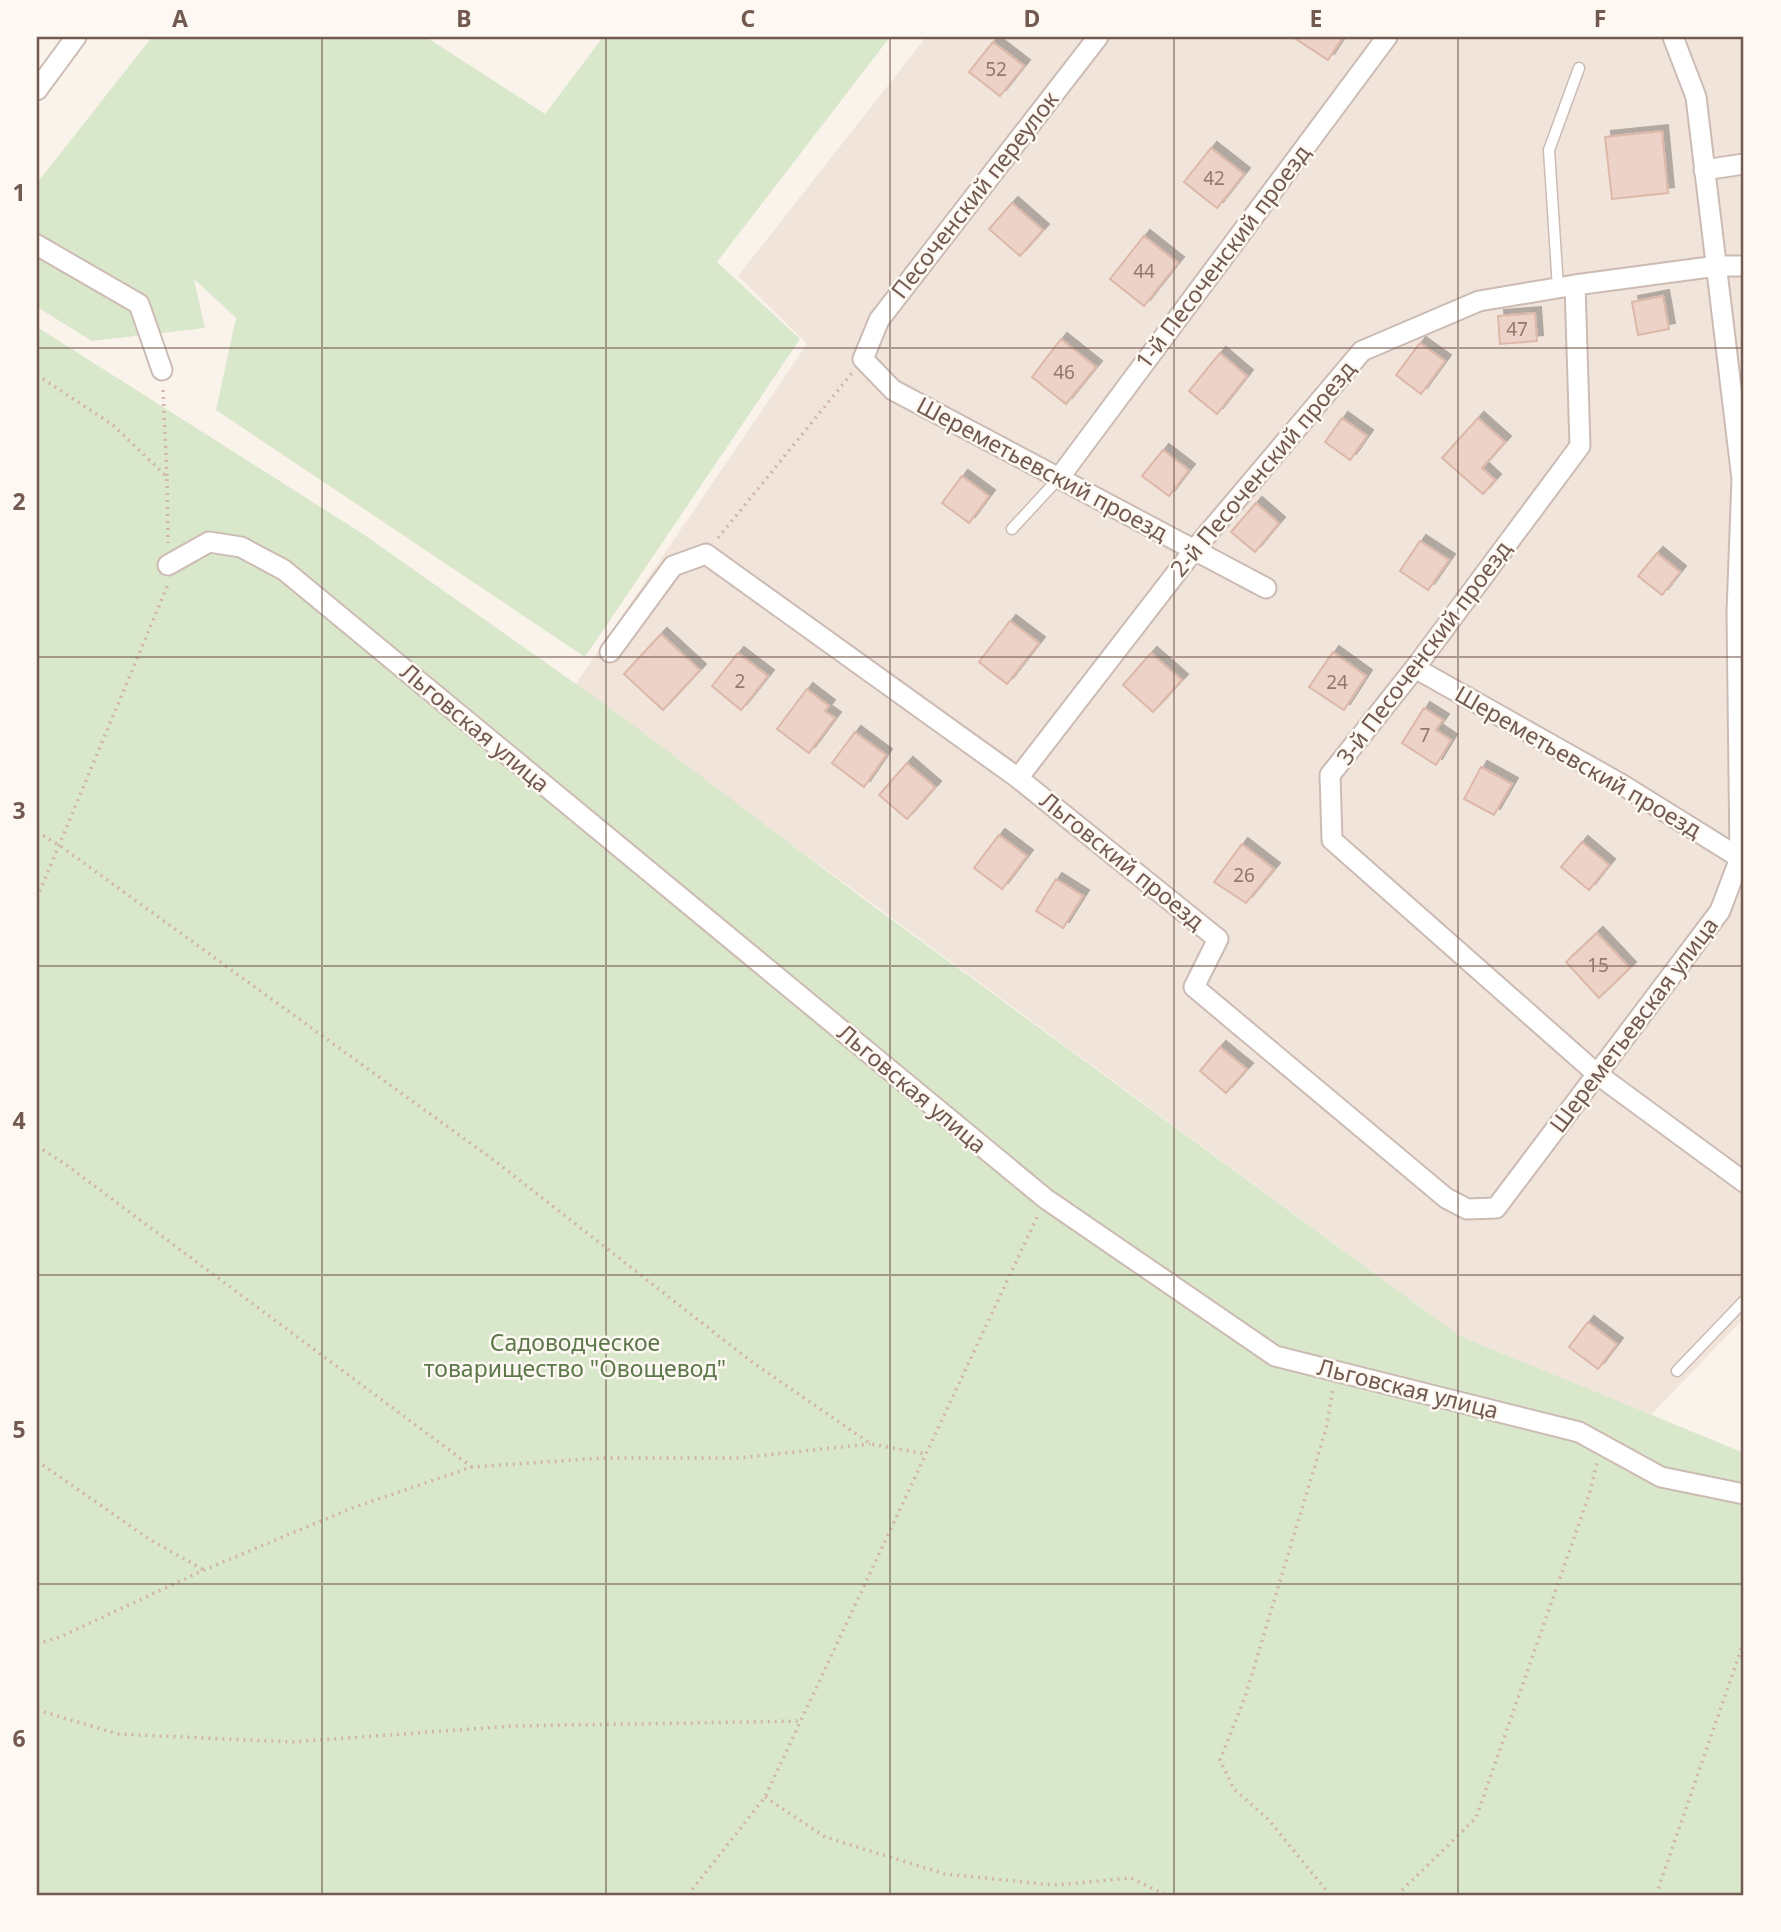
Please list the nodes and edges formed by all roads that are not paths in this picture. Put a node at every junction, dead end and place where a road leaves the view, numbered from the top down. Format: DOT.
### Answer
graph roads {
  1 [pos="76,37"];
  2 [pos="1098,37"];
  3 [pos="1387,37"];
  4 [pos="1673,37"];
  5 [pos="1579,68"];
  6 [pos="37,90"];
  7 [pos="1744,164"];
  8 [pos="1704,170"];
  9 [pos="37,245"];
  10 [pos="1717,266"];
  11 [pos="1744,266"];
  12 [pos="1567,287"];
  13 [pos="863,359"];
  14 [pos="162,370"];
  15 [pos="1059,478"];
  16 [pos="1012,529"];
  17 [pos="1194,550"];
  18 [pos="168,565"];
  19 [pos="1266,588"];
  20 [pos="1742,610"];
  21 [pos="610,652"];
  22 [pos="1415,668"];
  23 [pos="1018,778"];
  24 [pos="1742,862"];
  25 [pos="1597,1074"];
  26 [pos="1744,1182"];
  27 [pos="1496,1208"];
  28 [pos="1744,1301"];
  29 [pos="1677,1371"];
  30 [pos="1744,1494"];
  1 -- 6 [label="street"];
  2 -- 13 [label="street, Песоченский переулок"];
  3 -- 15 [label="street, 1-й Песоченский проезд"];
  4 -- 8 [label="street, Шереметьевская улица"];
  5 -- 12 [label="lane"];
  7 -- 8 [label="street"];
  8 -- 10 [label="street, Шереметьевская улица"];
  9 -- 14 [label="street"];
  10 -- 11 [label="street, 2-й Песоченский проезд"];
  10 -- 12 [label="street, 2-й Песоченский проезд"];
  10 -- 20 [label="street, Шереметьевская улица"];
  12 -- 17 [label="street, 2-й Песоченский проезд"];
  12 -- 22 [label="street, 3-й Песоченский проезд"];
  13 -- 15 [label="street, Шереметьевский проезд"];
  15 -- 16 [label="lane"];
  15 -- 17 [label="street, Шереметьевский проезд"];
  17 -- 19 [label="street, Шереметьевский проезд"];
  17 -- 23 [label="street, 2-й Песоченский проезд"];
  18 -- 30 [label="street, Льговская улица"];
  20 -- 24 [label="street, Шереметьевская улица"];
  21 -- 23 [label="street, Льговский проезд"];
  22 -- 24 [label="street, Шереметьевский проезд"];
  22 -- 25 [label="street, 3-й Песоченский проезд"];
  23 -- 27 [label="street, Льговский проезд"];
  24 -- 25 [label="street, Шереметьевская улица"];
  25 -- 26 [label="street, 3-й Песоченский проезд"];
  25 -- 27 [label="street, Шереметьевская улица"];
  28 -- 29 [label="lane"];
}
